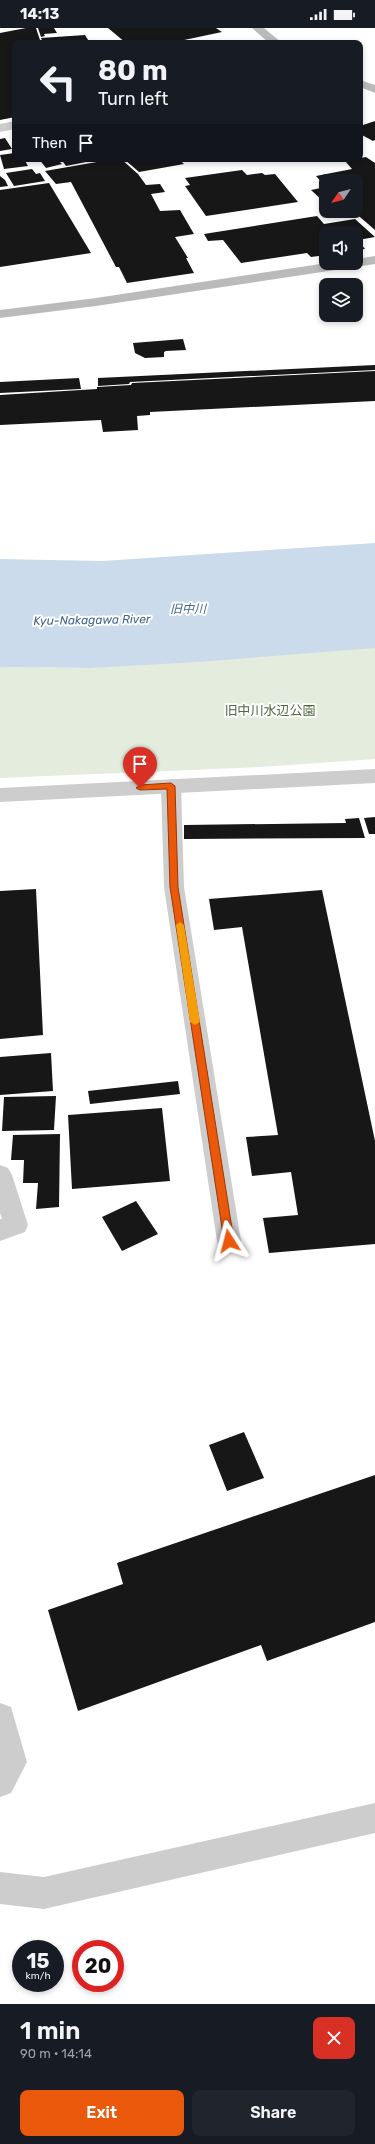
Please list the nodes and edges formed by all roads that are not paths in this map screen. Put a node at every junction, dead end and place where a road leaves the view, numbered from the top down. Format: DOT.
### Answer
graph roads {
  1 [pos="257,28"];
  2 [pos="272,40"];
  3 [pos="363,84"];
  4 [pos="375,89"];
  5 [pos="12,126"];
  6 [pos="0,128"];
  7 [pos="375,260"];
  8 [pos="363,262"];
  9 [pos="319,268"];
  10 [pos="0,314"];
  11 [pos="375,776"];
  12 [pos="171,786"];
  13 [pos="0,795"];
  14 [pos="0,1175"];
  15 [pos="0,1230"];
  16 [pos="229,1241"];
  17 [pos="0,1718"];
  18 [pos="0,1782"];
  19 [pos="375,1818"];
  20 [pos="0,1888"];
  1 -- 2 [label="street"];
  3 -- 4 [label="street"];
  5 -- 6 [label="street"];
  7 -- 8 [label="street"];
  9 -- 10 [label="street"];
  11 -- 12 [label="street"];
  12 -- 13 [label="street"];
  12 -- 16 [label="street"];
  14 -- 15 [label="street"];
  17 -- 18 [label="street"];
  19 -- 20 [label="street"];
}
